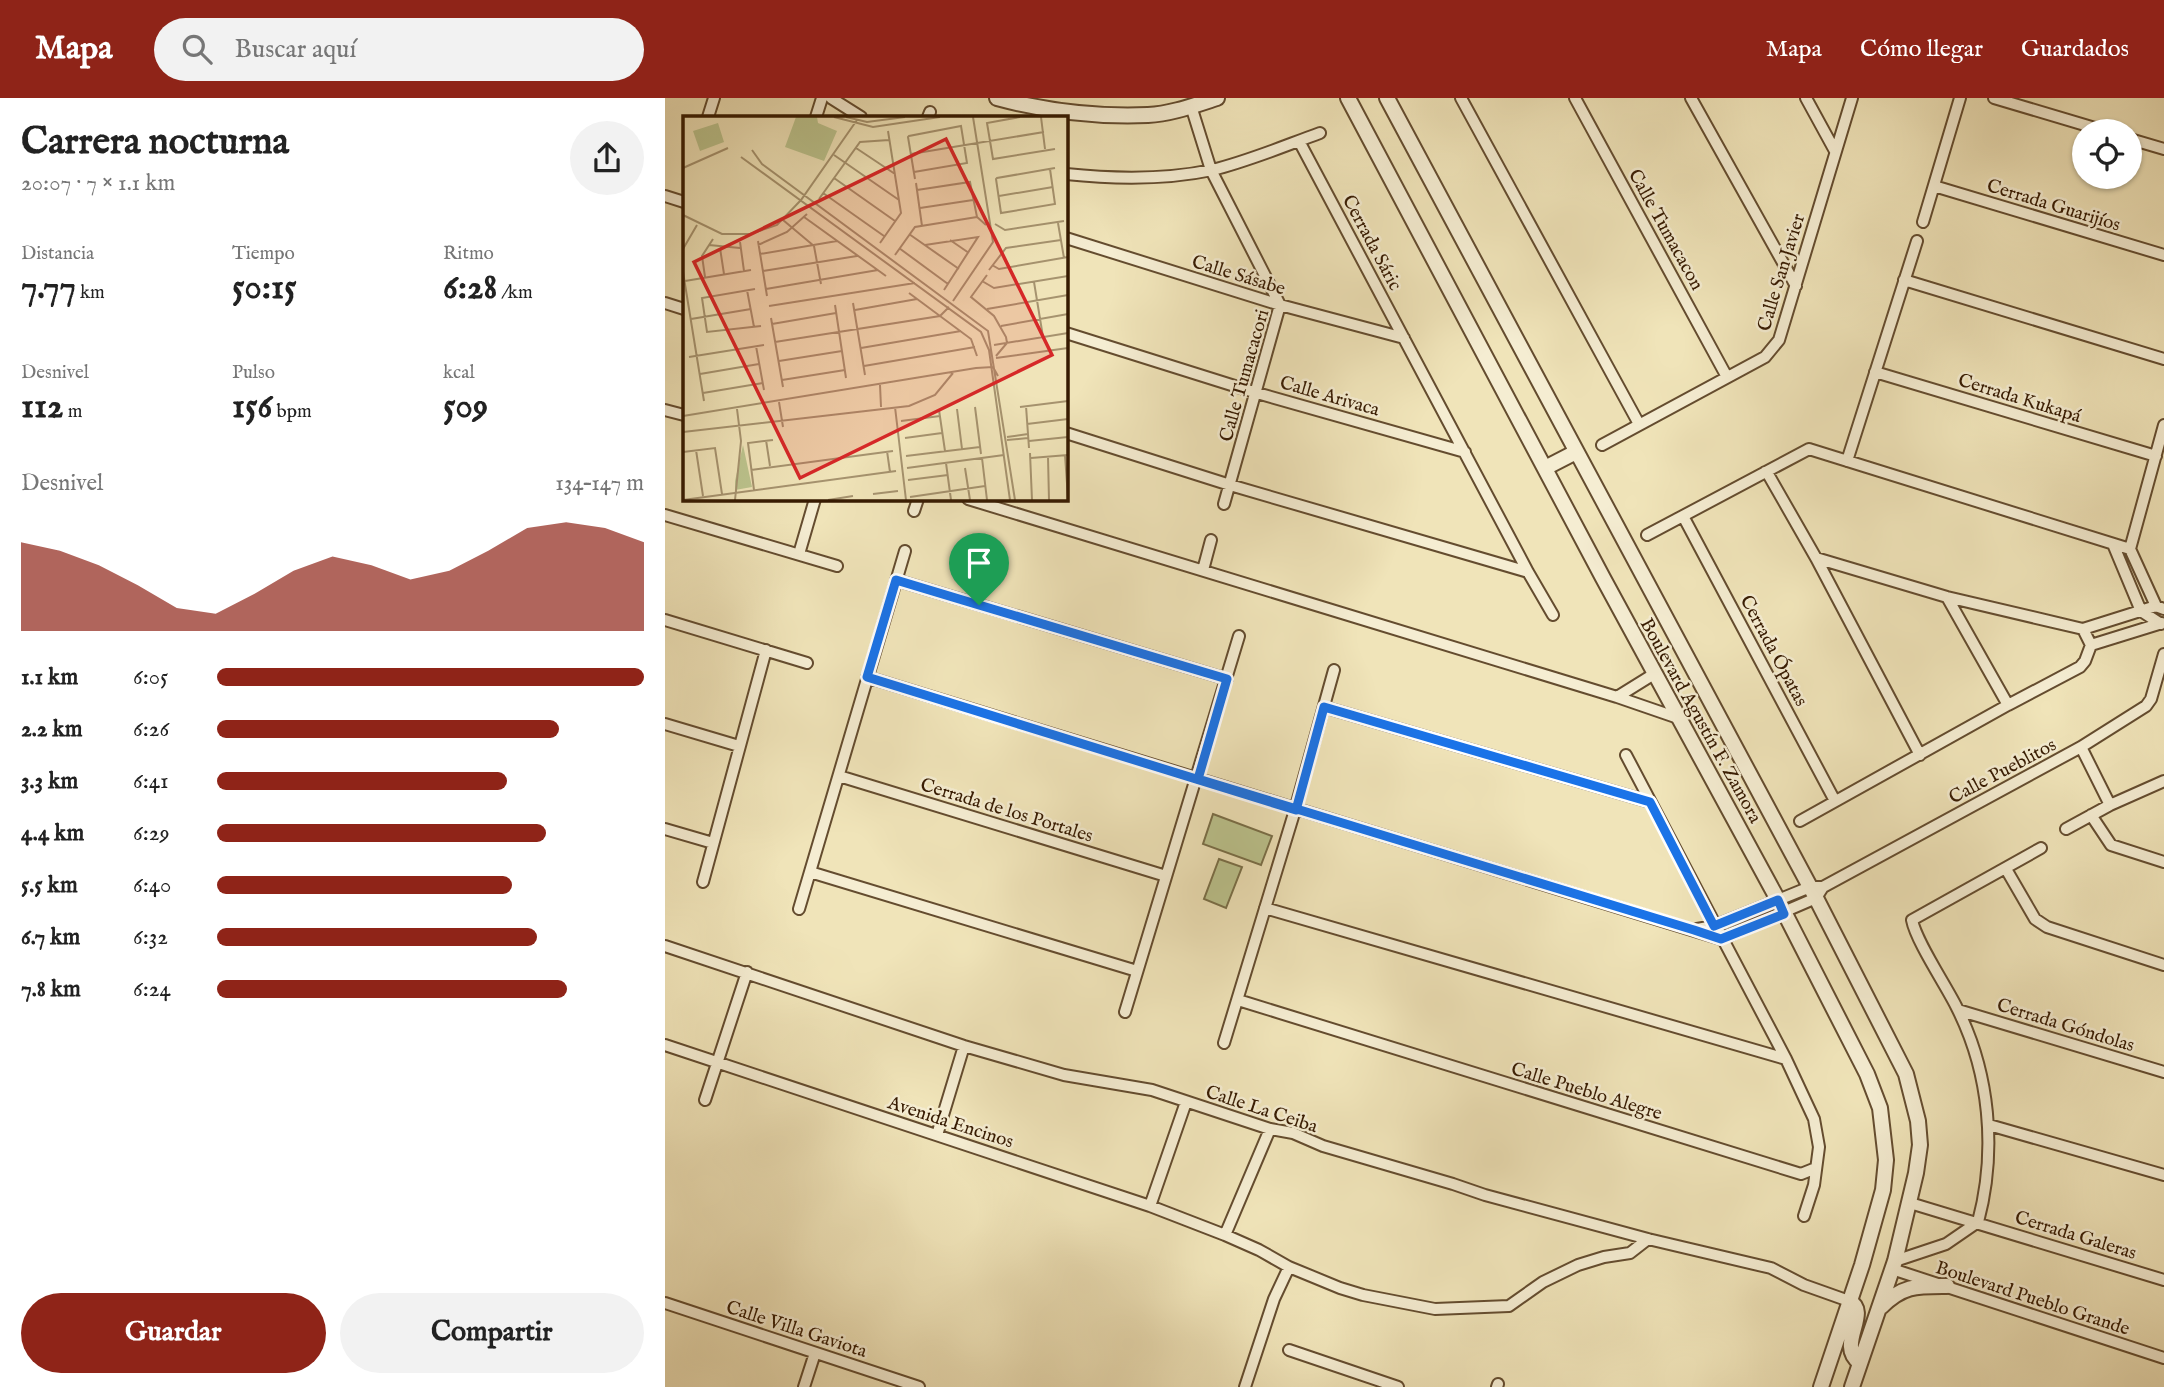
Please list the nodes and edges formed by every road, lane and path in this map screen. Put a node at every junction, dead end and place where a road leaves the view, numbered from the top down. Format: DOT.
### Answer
graph roads {
  1 [pos="714,98"];
  2 [pos="822,98"];
  3 [pos="831,98"];
  4 [pos="997,98"];
  5 [pos="1217,98"];
  6 [pos="1348,98"];
  7 [pos="1387,98"];
  8 [pos="1461,98"];
  9 [pos="1575,98"];
  10 [pos="1692,98"];
  11 [pos="1806,98"];
  12 [pos="1852,98"];
  13 [pos="1960,98"];
  14 [pos="1994,98"];
  15 [pos="1191,106"];
  16 [pos="708,116"];
  17 [pos="816,116"];
  18 [pos="859,116"];
  19 [pos="2072,121"];
  20 [pos="1320,133"];
  21 [pos="1299,141"];
  22 [pos="2142,143"];
  23 [pos="2164,149"];
  24 [pos="1835,151"];
  25 [pos="1210,170"];
  26 [pos="1067,174"];
  27 [pos="1934,186"];
  28 [pos="665,196"];
  29 [pos="683,200"];
  30 [pos="1923,222"];
  31 [pos="1067,238"];
  32 [pos="1917,241"];
  33 [pos="2164,255"];
  34 [pos="1904,280"];
  35 [pos="1796,286"];
  36 [pos="665,303"];
  37 [pos="1280,305"];
  38 [pos="683,309"];
  39 [pos="1067,333"];
  40 [pos="1404,338"];
  41 [pos="2164,359"];
  42 [pos="1875,372"];
  43 [pos="1727,377"];
  44 [pos="1257,393"];
  45 [pos="665,410"];
  46 [pos="683,415"];
  47 [pos="1639,424"];
  48 [pos="2164,425"];
  49 [pos="1067,433"];
  50 [pos="1602,445"];
  51 [pos="1465,452"];
  52 [pos="1576,452"];
  53 [pos="2156,456"];
  54 [pos="1847,461"];
  55 [pos="1545,468"];
  56 [pos="1765,472"];
  57 [pos="1230,485"];
  58 [pos="815,500"];
  59 [pos="918,500"];
  60 [pos="971,500"];
  61 [pos="1224,504"];
  62 [pos="914,511"];
  63 [pos="665,515"];
  64 [pos="1683,516"];
  65 [pos="1647,535"];
  66 [pos="1211,540"];
  67 [pos="2113,544"];
  68 [pos="2130,549"];
  69 [pos="905,551"];
  70 [pos="799,554"];
  71 [pos="1816,558"];
  72 [pos="837,566"];
  73 [pos="1203,570"];
  74 [pos="1528,572"];
  75 [pos="896,580"];
  76 [pos="1947,597"];
  77 [pos="2160,608"];
  78 [pos="2141,611"];
  79 [pos="1553,615"];
  80 [pos="665,620"];
  81 [pos="2162,623"];
  82 [pos="2083,629"];
  83 [pos="1239,636"];
  84 [pos="2091,645"];
  85 [pos="766,650"];
  86 [pos="2164,654"];
  87 [pos="807,663"];
  88 [pos="1334,670"];
  89 [pos="1654,674"];
  90 [pos="867,677"];
  91 [pos="1227,679"];
  92 [pos="1617,697"];
  93 [pos="2008,705"];
  94 [pos="1324,707"];
  95 [pos="1678,719"];
  96 [pos="665,724"];
  97 [pos="739,746"];
  98 [pos="2081,747"];
  99 [pos="1626,755"];
  100 [pos="1920,755"];
  101 [pos="839,776"];
  102 [pos="1198,779"];
  103 [pos="2164,781"];
  104 [pos="1835,801"];
  105 [pos="1650,802"];
  106 [pos="2110,805"];
  107 [pos="1296,810"];
  108 [pos="2091,815"];
  109 [pos="1800,821"];
  110 [pos="665,829"];
  111 [pos="2066,829"];
  112 [pos="713,843"];
  113 [pos="2041,848"];
  114 [pos="2164,862"];
  115 [pos="2005,869"];
  116 [pos="810,872"];
  117 [pos="1166,876"];
  118 [pos="703,882"];
  119 [pos="1816,891"];
  120 [pos="1781,907"];
  121 [pos="1265,908"];
  122 [pos="799,909"];
  123 [pos="1714,926"];
  124 [pos="1694,930"];
  125 [pos="1721,939"];
  126 [pos="665,946"];
  127 [pos="2164,965"];
  128 [pos="1137,971"];
  129 [pos="747,972"];
  130 [pos="1238,1000"];
  131 [pos="1958,1010"];
  132 [pos="1125,1013"];
  133 [pos="1224,1043"];
  134 [pos="665,1045"];
  135 [pos="964,1046"];
  136 [pos="1786,1059"];
  137 [pos="717,1062"];
  138 [pos="2164,1072"];
  139 [pos="705,1100"];
  140 [pos="1187,1102"];
  141 [pos="1989,1125"];
  142 [pos="1270,1129"];
  143 [pos="937,1135"];
  144 [pos="1816,1168"];
  145 [pos="2164,1175"];
  146 [pos="1910,1203"];
  147 [pos="1150,1206"];
  148 [pos="1804,1216"];
  149 [pos="1978,1222"];
  150 [pos="1225,1235"];
  151 [pos="1648,1239"];
  152 [pos="1893,1265"];
  153 [pos="1289,1267"];
  154 [pos="2164,1279"];
  155 [pos="1947,1286"];
  156 [pos="1849,1301"];
  157 [pos="665,1303"];
  158 [pos="1878,1311"];
  159 [pos="1289,1350"];
  160 [pos="815,1353"];
  161 [pos="2164,1358"];
  162 [pos="1860,1363"];
  163 [pos="804,1387"];
  164 [pos="919,1387"];
  165 [pos="1245,1387"];
  166 [pos="1398,1387"];
  167 [pos="1821,1387"];
  168 [pos="1851,1387"];
  1 -- 16 [label="street"];
  2 -- 17 [label="street"];
  3 -- 18 [label="street"];
  4 -- 15 [label="street"];
  5 -- 15 [label="street"];
  6 -- 55 [label="street, Boulevard Agustín F. Zamora"];
  7 -- 52 [label="street, Boulevard Agustín F. Zamora"];
  8 -- 47 [label="street"];
  9 -- 43 [label="street, Calle Tumacacon"];
  10 -- 35 [label="street"];
  11 -- 24 [label="street"];
  12 -- 24 [label="street, Calle San Javier"];
  13 -- 27 [label="street"];
  14 -- 19 [label="street"];
  15 -- 25 [label="street, Calle Tumacacori"];
  20 -- 21 [label="street"];
  21 -- 25 [label="street"];
  21 -- 40 [label="street, Cerrada Sáric"];
  22 -- 23 [label="street"];
  24 -- 35 [label="street, Calle San Javier"];
  25 -- 26 [label="street"];
  25 -- 37 [label="street, Calle Tumacacori"];
  27 -- 30 [label="street"];
  27 -- 33 [label="street, Cerrada Guarijíos"];
  28 -- 29 [label="street"];
  31 -- 37 [label="street, Calle Sásabe"];
  32 -- 34 [label="street"];
  34 -- 41 [label="street"];
  34 -- 42 [label="street"];
  35 -- 43 [label="street, Calle San Javier"];
  36 -- 38 [label="street"];
  37 -- 40 [label="street, Calle Sásabe"];
  37 -- 44 [label="street, Calle Tumacacori"];
  39 -- 44 [label="street, Calle Arivaca"];
  40 -- 51 [label="street, Cerrada Sáric"];
  42 -- 53 [label="street, Cerrada Kukapá"];
  42 -- 54 [label="street"];
  43 -- 47 [label="street, Calle San Javier"];
  44 -- 51 [label="street, Calle Arivaca"];
  44 -- 57 [label="street, Calle Tumacacori"];
  45 -- 46 [label="street"];
  47 -- 50 [label="street, Calle San Javier"];
  48 -- 53 [label="street"];
  49 -- 57 [label="street"];
  51 -- 74 [label="street, Cerrada Sáric"];
  52 -- 55 [label="street"];
  52 -- 119 [label="street, Boulevard Agustín F. Zamora"];
  53 -- 68 [label="street"];
  54 -- 56 [label="street"];
  54 -- 67 [label="street"];
  55 -- 89 [label="street, Boulevard Agustín F. Zamora"];
  56 -- 64 [label="street"];
  56 -- 71 [label="street"];
  57 -- 61 [label="street, Calle Tumacacori"];
  57 -- 74 [label="street"];
  58 -- 70 [label="street"];
  59 -- 62 [label="street"];
  60 -- 73 [label="street"];
  63 -- 70 [label="street"];
  64 -- 65 [label="street"];
  64 -- 104 [label="street, Cerrada Ópatas"];
  66 -- 73 [label="street"];
  67 -- 68 [label="street"];
  67 -- 78 [label="street"];
  68 -- 77 [label="street"];
  69 -- 75 [label="street"];
  70 -- 72 [label="street"];
  71 -- 76 [label="street"];
  71 -- 100 [label="street"];
  73 -- 92 [label="street"];
  74 -- 79 [label="street, Cerrada Sáric"];
  75 -- 90 [label="street"];
  75 -- 91 [label="street"];
  76 -- 82 [label="street"];
  76 -- 93 [label="street"];
  77 -- 78 [label="street"];
  78 -- 81 [label="street"];
  78 -- 82 [label="street"];
  80 -- 85 [label="street"];
  81 -- 84 [label="street"];
  82 -- 84 [label="street"];
  83 -- 91 [label="street"];
  84 -- 93 [label="street"];
  85 -- 87 [label="street"];
  85 -- 97 [label="street"];
  86 -- 98 [label="street, Calle Pueblitos"];
  88 -- 94 [label="street"];
  89 -- 92 [label="street"];
  89 -- 95 [label="street, Boulevard Agustín F. Zamora"];
  90 -- 101 [label="street"];
  90 -- 102 [label="street"];
  91 -- 102 [label="street"];
  92 -- 95 [label="street"];
  93 -- 100 [label="street"];
  94 -- 105 [label="street"];
  94 -- 107 [label="street"];
  95 -- 120 [label="street, Boulevard Agustín F. Zamora"];
  96 -- 97 [label="street"];
  97 -- 112 [label="street"];
  98 -- 106 [label="street"];
  98 -- 119 [label="street, Calle Pueblitos"];
  99 -- 105 [label="street"];
  100 -- 104 [label="street"];
  101 -- 116 [label="street"];
  101 -- 117 [label="street, Cerrada de los Portales"];
  102 -- 107 [label="street"];
  102 -- 117 [label="street"];
  103 -- 106 [label="street"];
  104 -- 109 [label="street"];
  105 -- 123 [label="street"];
  106 -- 108 [label="street"];
  107 -- 121 [label="street"];
  107 -- 124 [label="street"];
  108 -- 111 [label="street"];
  108 -- 114 [label="street"];
  110 -- 112 [label="street"];
  112 -- 118 [label="street"];
  113 -- 115 [label="street"];
  115 -- 127 [label="street"];
  115 -- 131 [label="street"];
  116 -- 122 [label="street"];
  116 -- 128 [label="street"];
  117 -- 128 [label="street"];
  119 -- 120 [label="street, Calle Pueblitos"];
  119 -- 146 [label="street, Boulevard Agustín F. Zamora"];
  120 -- 123 [label="street"];
  120 -- 125 [label="street"];
  120 -- 156 [label="street, Boulevard Agustín F. Zamora"];
  121 -- 130 [label="street"];
  121 -- 136 [label="street"];
  123 -- 124 [label="street"];
  123 -- 125 [label="street"];
  124 -- 125 [label="street"];
  125 -- 136 [label="street"];
  126 -- 129 [label="street, Calle La Ceiba"];
  128 -- 132 [label="street"];
  129 -- 135 [label="street, Calle La Ceiba"];
  129 -- 137 [label="street"];
  130 -- 133 [label="street"];
  130 -- 144 [label="street, Calle Pueblo Alegre"];
  131 -- 138 [label="street, Cerrada Góndolas"];
  131 -- 141 [label="street"];
  134 -- 137 [label="street, Avenida Encinos"];
  135 -- 140 [label="street, Calle La Ceiba"];
  135 -- 143 [label="street"];
  136 -- 144 [label="street"];
  137 -- 139 [label="street"];
  137 -- 143 [label="street, Avenida Encinos"];
  140 -- 142 [label="street, Calle La Ceiba"];
  140 -- 147 [label="street"];
  141 -- 145 [label="street"];
  141 -- 149 [label="street"];
  142 -- 150 [label="street"];
  142 -- 151 [label="street, Calle La Ceiba"];
  143 -- 147 [label="street, Avenida Encinos"];
  144 -- 148 [label="street"];
  146 -- 149 [label="street, Cerrada Galeras"];
  146 -- 152 [label="street, Boulevard Agustín F. Zamora"];
  147 -- 150 [label="street, Avenida Encinos"];
  149 -- 152 [label="street"];
  149 -- 154 [label="street, Cerrada Galeras"];
  150 -- 153 [label="street, Avenida Encinos"];
  151 -- 153 [label="street, Avenida Encinos"];
  151 -- 156 [label="street, Calle La Ceiba"];
  152 -- 155 [label="street, Boulevard Pueblo Grande"];
  152 -- 158 [label="street, Boulevard Agustín F. Zamora"];
  153 -- 165 [label="street"];
  155 -- 158 [label="street"];
  155 -- 161 [label="street, Boulevard Pueblo Grande"];
  156 -- 162 [label="street"];
  156 -- 167 [label="street, Boulevard Agustín F. Zamora"];
  157 -- 160 [label="street, Calle Villa Gaviota"];
  158 -- 162 [label="street, Boulevard Agustín F. Zamora"];
  159 -- 166 [label="street"];
  160 -- 163 [label="street"];
  160 -- 164 [label="street, Calle Villa Gaviota"];
  162 -- 168 [label="street, Boulevard Agustín F. Zamora"];
}
